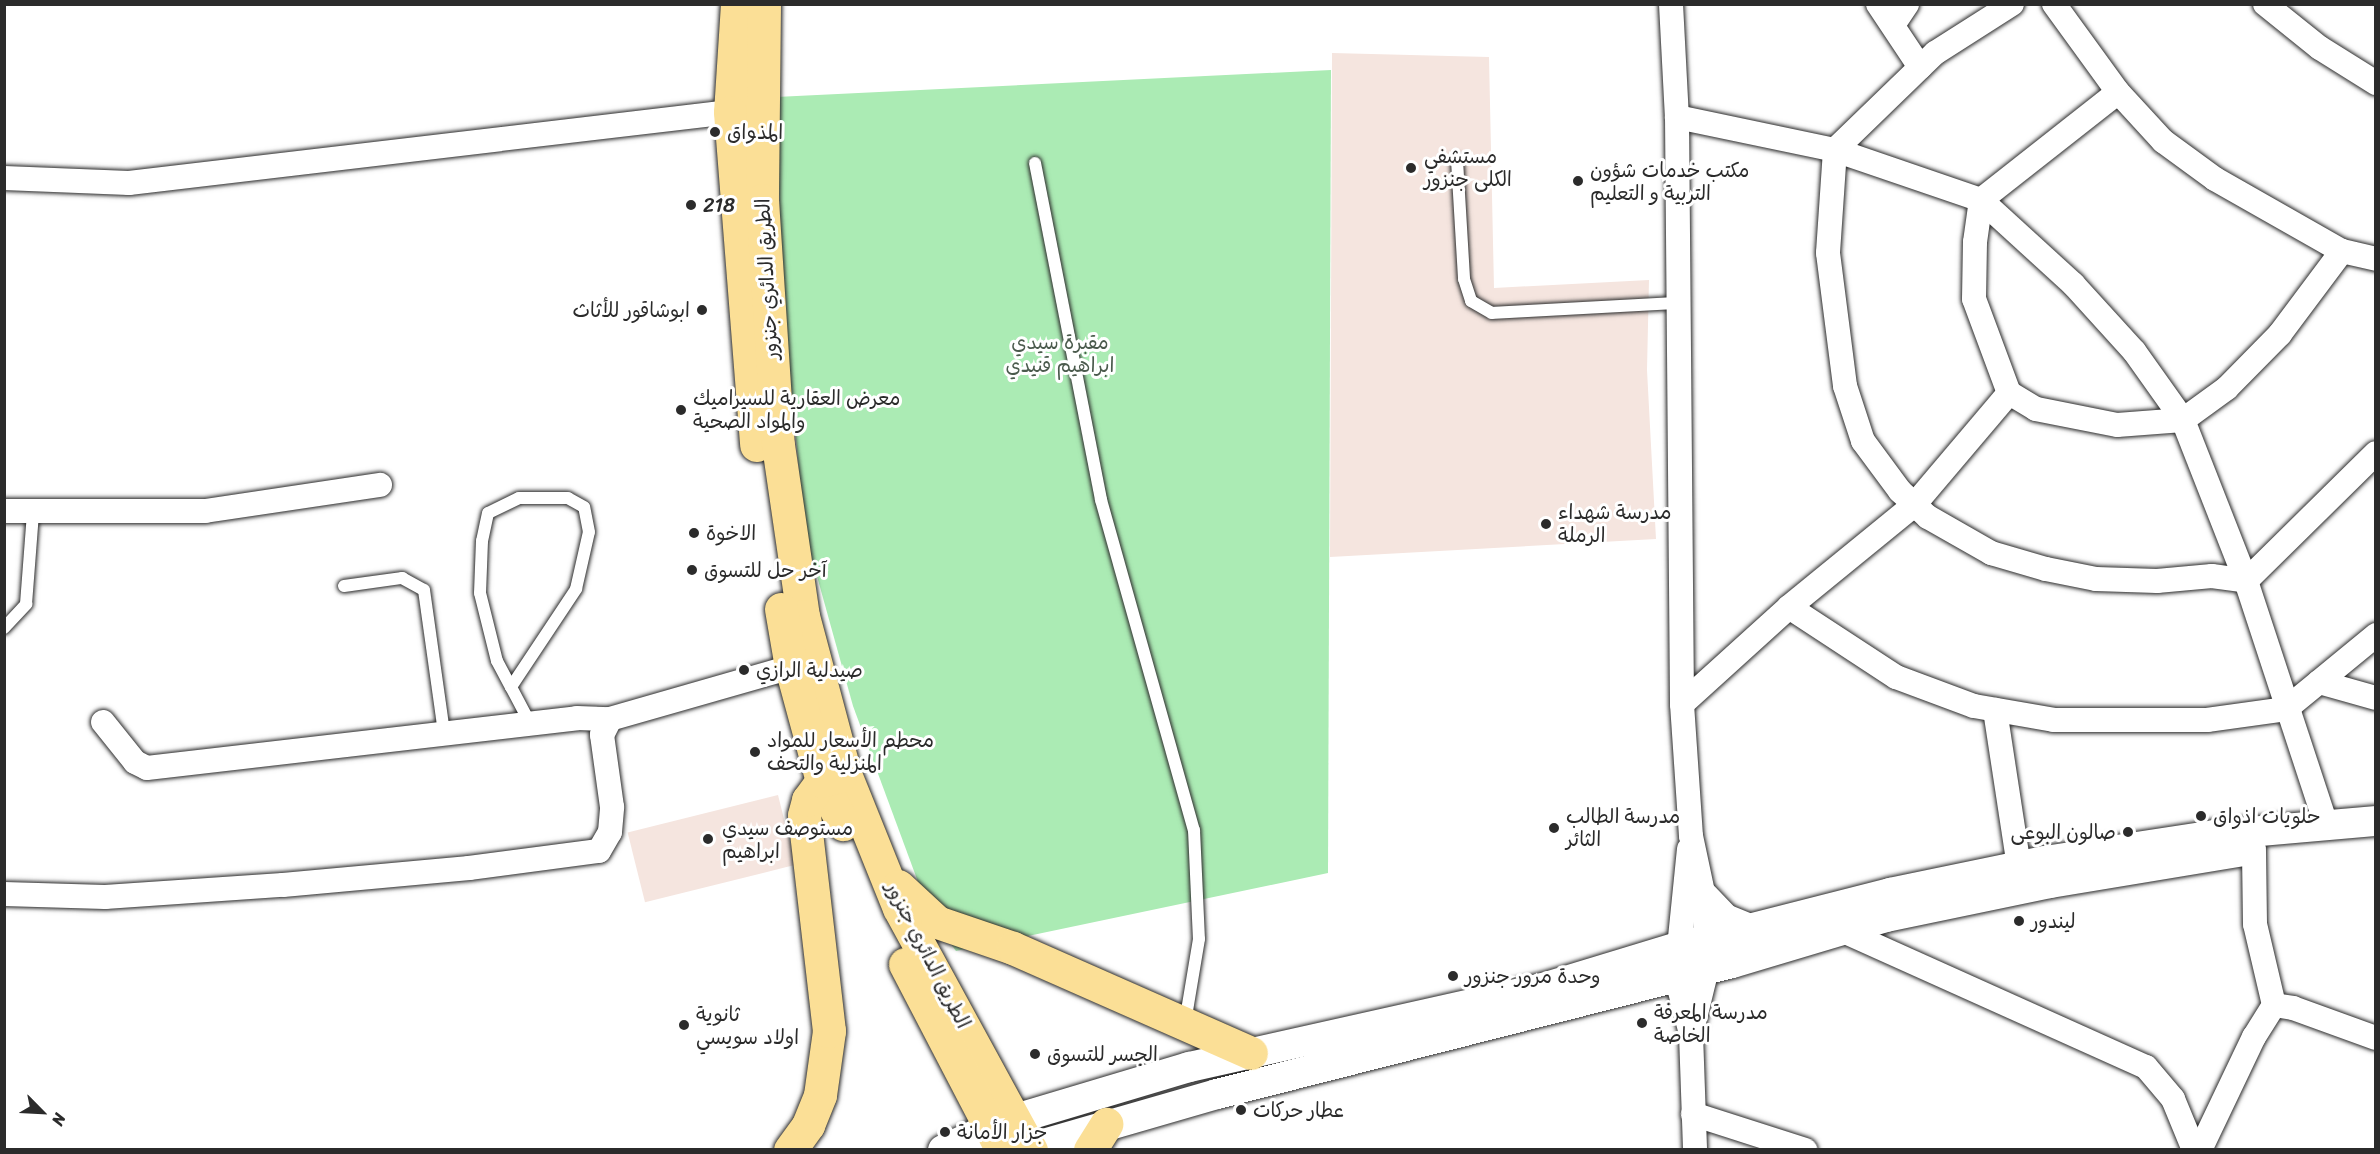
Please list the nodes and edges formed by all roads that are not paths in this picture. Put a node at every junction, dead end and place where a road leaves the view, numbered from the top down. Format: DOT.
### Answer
graph roads {
  1 [pos="737,4"];
  2 [pos="764,4"];
  3 [pos="1671,4"];
  4 [pos="1878,4"];
  5 [pos="1907,4"];
  6 [pos="2012,4"];
  7 [pos="2054,4"];
  8 [pos="2265,4"];
  9 [pos="1893,25"];
  10 [pos="1920,67"];
  11 [pos="2376,83"];
  12 [pos="2118,92"];
  13 [pos="730,112"];
  14 [pos="1677,117"];
  15 [pos="1835,150"];
  16 [pos="1457,160"];
  17 [pos="1035,163"];
  18 [pos="4,178"];
  19 [pos="1981,200"];
  20 [pos="2342,251"];
  21 [pos="2376,259"];
  22 [pos="1679,303"];
  23 [pos="2009,393"];
  24 [pos="2183,420"];
  25 [pos="2376,453"];
  26 [pos="380,485"];
  27 [pos="1914,505"];
  28 [pos="4,512"];
  29 [pos="33,514"];
  30 [pos="2246,581"];
  31 [pos="344,586"];
  32 [pos="1789,607"];
  33 [pos="4,628"];
  34 [pos="2376,635"];
  35 [pos="791,667"];
  36 [pos="2319,682"];
  37 [pos="511,687"];
  38 [pos="2376,698"];
  39 [pos="1682,704"];
  40 [pos="2286,709"];
  41 [pos="1995,710"];
  42 [pos="609,718"];
  43 [pos="103,722"];
  44 [pos="530,723"];
  45 [pos="444,733"];
  46 [pos="833,778"];
  47 [pos="2376,821"];
  48 [pos="2326,825"];
  49 [pos="1691,836"];
  50 [pos="2376,836"];
  51 [pos="2254,849"];
  52 [pos="2019,866"];
  53 [pos="884,870"];
  54 [pos="4,894"];
  55 [pos="1704,897"];
  56 [pos="1752,930"];
  57 [pos="1841,930"];
  58 [pos="1697,953"];
  59 [pos="1676,976"];
  60 [pos="2274,1005"];
  61 [pos="1185,1024"];
  62 [pos="1691,1034"];
  63 [pos="2376,1038"];
  64 [pos="1259,1051"];
  65 [pos="1272,1080"];
  66 [pos="1693,1114"];
  67 [pos="1098,1137"];
  68 [pos="1014,1139"];
  69 [pos="790,1149"];
  70 [pos="943,1149"];
  71 [pos="1695,1149"];
  72 [pos="1805,1149"];
  73 [pos="2194,1149"];
  74 [pos="2200,1149"];
  1 -- 13 [label="main road, الطريق الدائري جنزور"];
  2 -- 46 [label="main road, الطريق الدائري جنزور"];
  3 -- 14 [label="street"];
  4 -- 9 [label="street"];
  5 -- 9 [label="street"];
  6 -- 10 [label="street"];
  7 -- 12 [label="street"];
  8 -- 11 [label="street"];
  9 -- 10 [label="street"];
  10 -- 15 [label="street"];
  12 -- 19 [label="street"];
  12 -- 20 [label="street"];
  13 -- 18 [label="street"];
  13 -- 35 [label="main road, الطريق الدائري جنزور"];
  14 -- 15 [label="street"];
  14 -- 22 [label="street"];
  15 -- 19 [label="street"];
  15 -- 27 [label="street"];
  16 -- 22 [label="lane"];
  17 -- 61 [label="lane"];
  19 -- 23 [label="street"];
  19 -- 24 [label="street"];
  20 -- 21 [label="street"];
  20 -- 24 [label="street"];
  22 -- 39 [label="street"];
  23 -- 24 [label="street"];
  23 -- 27 [label="street"];
  24 -- 30 [label="street"];
  25 -- 30 [label="street"];
  26 -- 29 [label="street"];
  27 -- 30 [label="street"];
  27 -- 32 [label="street"];
  28 -- 29 [label="street"];
  29 -- 33 [label="lane"];
  30 -- 40 [label="street"];
  31 -- 45 [label="lane"];
  32 -- 39 [label="street"];
  32 -- 41 [label="street"];
  34 -- 36 [label="street"];
  35 -- 42 [label="street"];
  35 -- 46 [label="main road, الطريق الدائري جنزور"];
  36 -- 38 [label="street"];
  36 -- 40 [label="street"];
  37 -- 37 [label="lane"];
  37 -- 44 [label="lane"];
  39 -- 49 [label="street"];
  40 -- 41 [label="street"];
  40 -- 48 [label="street"];
  41 -- 52 [label="street"];
  42 -- 44 [label="street"];
  42 -- 54 [label="street"];
  43 -- 45 [label="street"];
  44 -- 45 [label="street"];
  46 -- 53 [label="main road, الطريق الدائري جنزور"];
  46 -- 68 [label="main road, الطريق الدائري جنزور"];
  46 -- 69 [label="main road"];
  47 -- 48 [label="street"];
  48 -- 52 [label="street"];
  49 -- 55 [label="street"];
  49 -- 58 [label="street"];
  50 -- 51 [label="street"];
  51 -- 57 [label="street"];
  51 -- 60 [label="street"];
  52 -- 56 [label="street"];
  53 -- 61 [label="main road"];
  53 -- 68 [label="main road, الطريق الدائري جنزور"];
  55 -- 56 [label="street"];
  55 -- 58 [label="street"];
  56 -- 58 [label="street"];
  57 -- 58 [label="street"];
  57 -- 73 [label="street"];
  58 -- 59 [label="street"];
  58 -- 62 [label="street"];
  58 -- 64 [label="street"];
  59 -- 62 [label="street"];
  59 -- 65 [label="street"];
  60 -- 63 [label="street"];
  60 -- 74 [label="street"];
  61 -- 64 [label="main road"];
  62 -- 66 [label="street"];
  64 -- 65 [label="street"];
  64 -- 68 [label="street"];
  65 -- 67 [label="street"];
  66 -- 71 [label="street"];
  66 -- 72 [label="street"];
  67 -- 68 [label="street"];
  68 -- 70 [label="street"];
}
